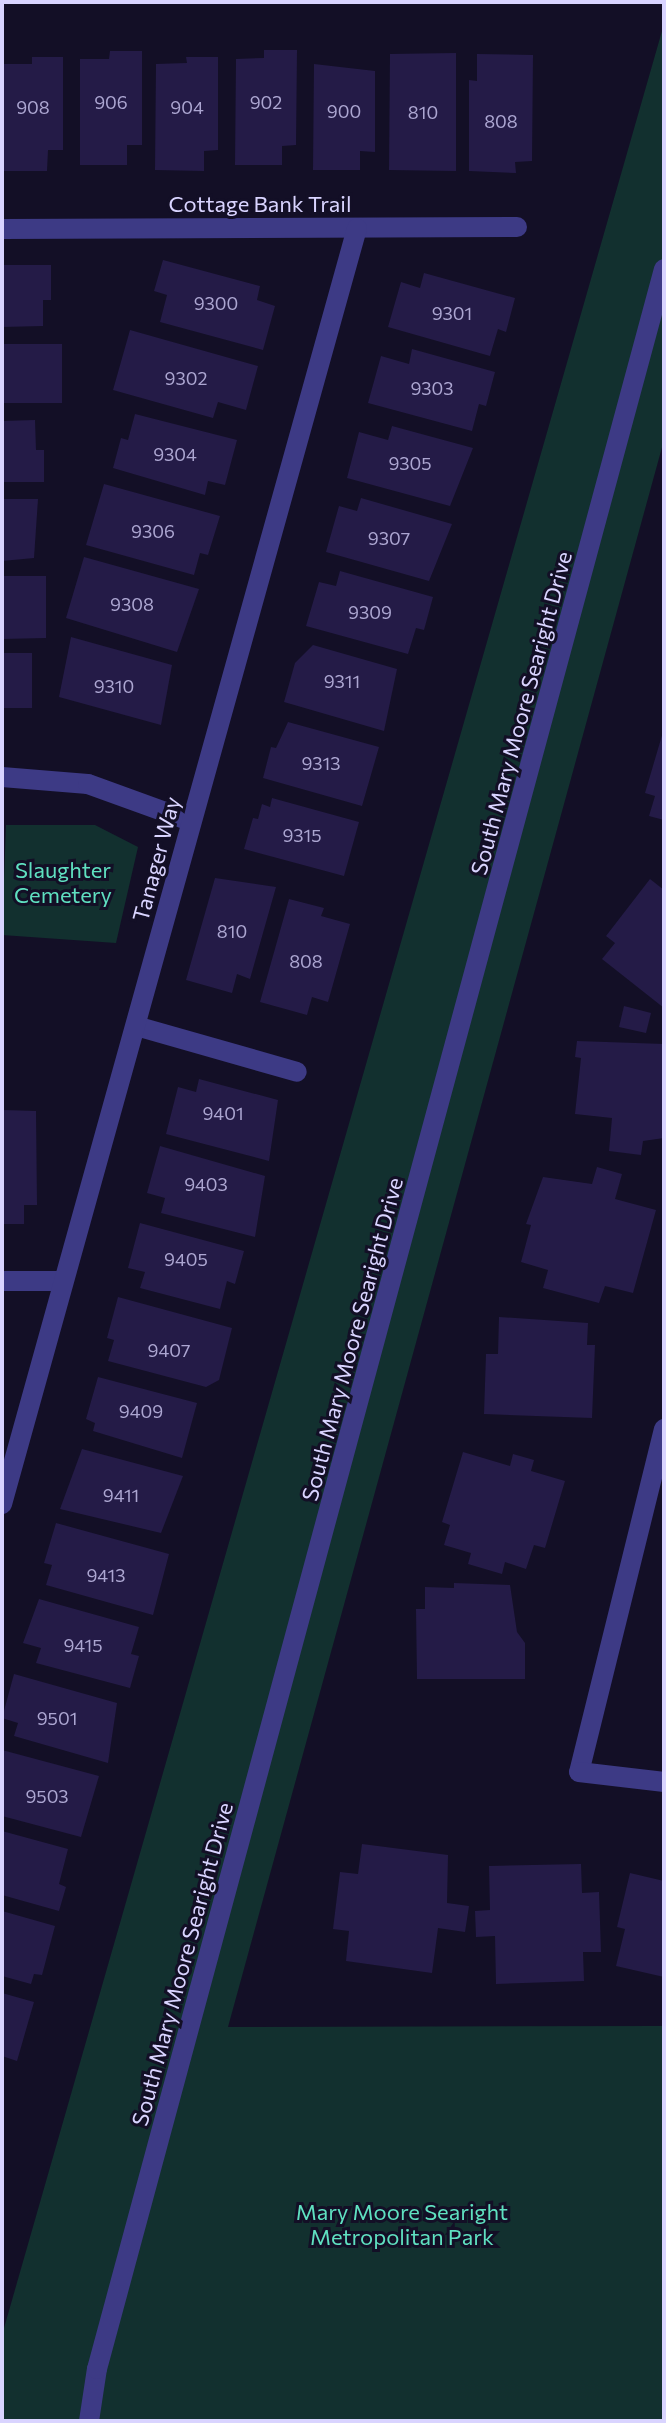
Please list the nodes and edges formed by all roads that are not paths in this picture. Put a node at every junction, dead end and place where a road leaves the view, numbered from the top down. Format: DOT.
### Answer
graph roads {
  1 [pos="517,227"];
  2 [pos="357,228"];
  3 [pos="2,229"];
  4 [pos="664,269"];
  5 [pos="2,777"];
  6 [pos="190,821"];
  7 [pos="136,1026"];
  8 [pos="297,1072"];
  9 [pos="2,1281"];
  10 [pos="62,1281"];
  11 [pos="664,1429"];
  12 [pos="2,1504"];
  13 [pos="664,1782"];
  14 [pos="89,2421"];
  1 -- 2 [label="street, Cottage Bank Trail"];
  2 -- 3 [label="street, Cottage Bank Trail"];
  2 -- 6 [label="street, Tanager Way"];
  4 -- 14 [label="street, South Mary Moore Searight Drive"];
  5 -- 6 [label="street"];
  6 -- 7 [label="street, Tanager Way"];
  7 -- 8 [label="street"];
  7 -- 10 [label="street, Tanager Way"];
  9 -- 10 [label="street"];
  10 -- 12 [label="street, Tanager Way"];
  11 -- 13 [label="street"];
}
